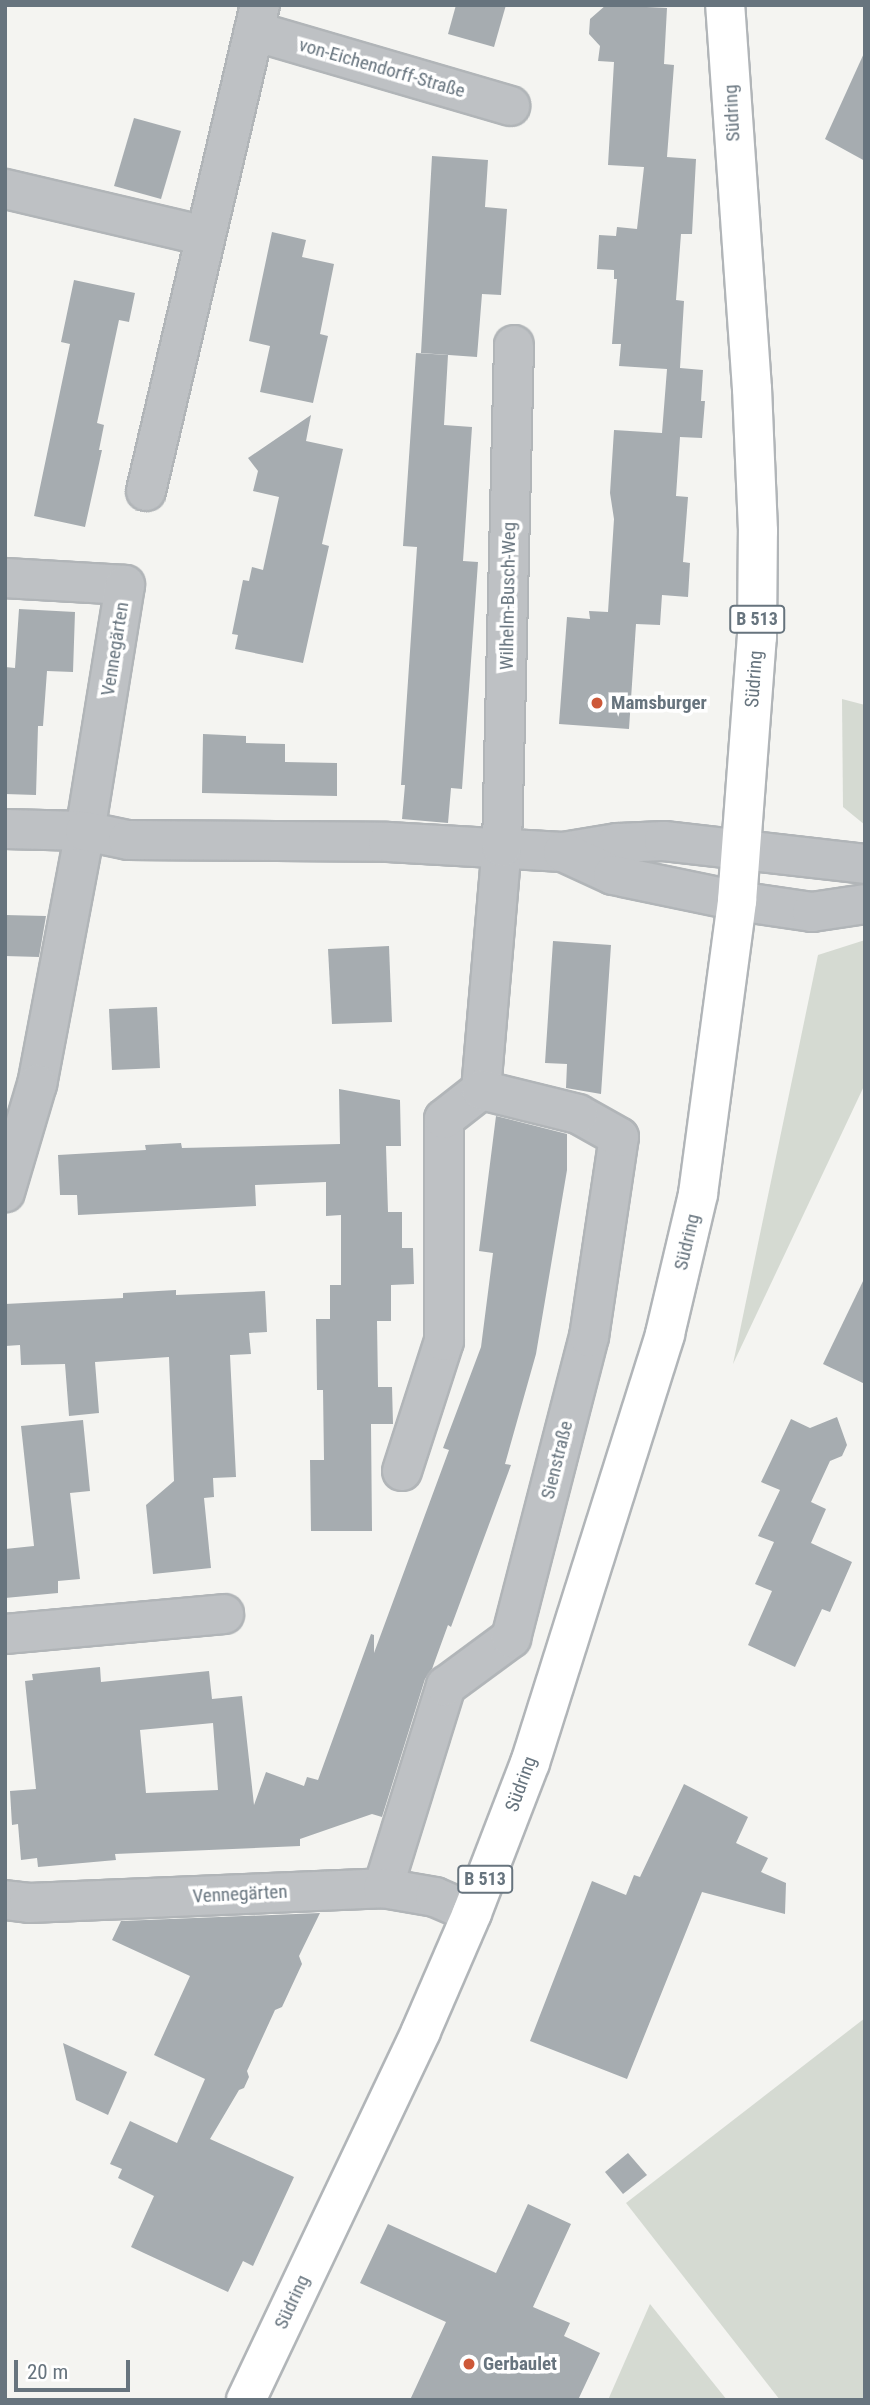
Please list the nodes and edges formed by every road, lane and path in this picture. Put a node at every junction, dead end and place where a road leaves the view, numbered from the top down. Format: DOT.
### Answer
graph roads {
  1 [pos="725,5"];
  2 [pos="257,18"];
  3 [pos="510,106"];
  4 [pos="5,189"];
  5 [pos="205,236"];
  6 [pos="514,345"];
  7 [pos="146,491"];
  8 [pos="5,579"];
  9 [pos="5,829"];
  10 [pos="85,831"];
  11 [pos="502,847"];
  12 [pos="742,849"];
  13 [pos="564,852"];
  14 [pos="865,864"];
  15 [pos="737,901"];
  16 [pos="865,904"];
  17 [pos="21,1084"];
  18 [pos="481,1090"];
  19 [pos="5,1192"];
  20 [pos="402,1471"];
  21 [pos="224,1614"];
  22 [pos="5,1634"];
  23 [pos="383,1888"];
  24 [pos="5,1900"];
  25 [pos="472,1913"];
  26 [pos="246,2400"];
  1 -- 12 [label="main road, Südring / B 513"];
  2 -- 3 [label="street, von-Eichendorff-Straße"];
  2 -- 5 [label="street, von-Eichendorff-Straße"];
  4 -- 5 [label="street"];
  5 -- 7 [label="street, von-Eichendorff-Straße"];
  6 -- 11 [label="street, Wilhelm-Busch-Weg"];
  8 -- 10 [label="street, Vennegärten"];
  9 -- 10 [label="street"];
  10 -- 11 [label="street"];
  10 -- 17 [label="street, Vennegärten"];
  11 -- 13 [label="street"];
  11 -- 18 [label="street"];
  12 -- 13 [label="street"];
  12 -- 14 [label="street"];
  12 -- 15 [label="main road, Südring / B 513"];
  13 -- 15 [label="street"];
  15 -- 16 [label="street"];
  15 -- 25 [label="main road, Südring / B 513"];
  17 -- 19 [label="street, Vennegärten"];
  18 -- 20 [label="street"];
  18 -- 23 [label="street, Sienstraße"];
  21 -- 22 [label="street"];
  23 -- 24 [label="street, Vennegärten"];
  23 -- 25 [label="street, Vennegärten"];
  25 -- 26 [label="main road, Südring / B 513"];
}
